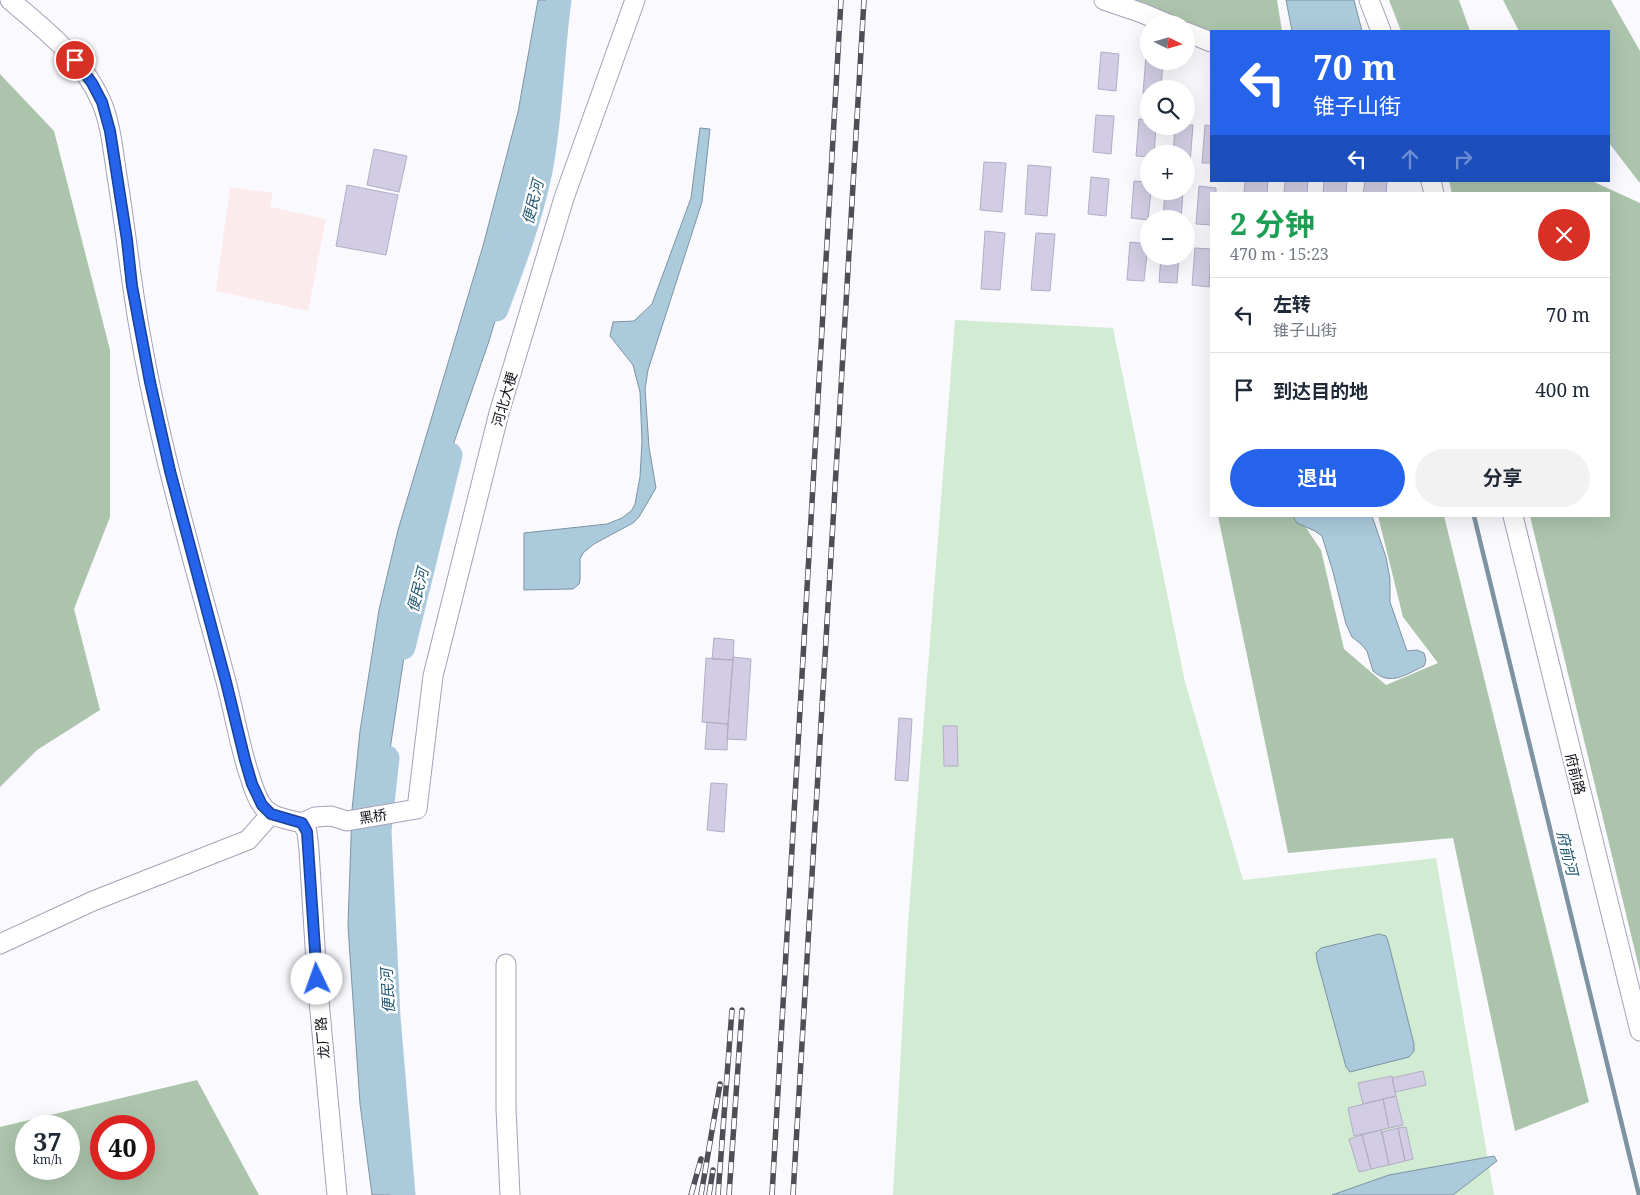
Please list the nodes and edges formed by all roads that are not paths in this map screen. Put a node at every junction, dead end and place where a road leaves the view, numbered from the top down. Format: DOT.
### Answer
graph roads {
  1 [pos="10,0"];
  2 [pos="635,0"];
  3 [pos="1104,0"];
  4 [pos="1369,0"];
  5 [pos="1144,15"];
  6 [pos="1381,30"];
  7 [pos="1195,36"];
  8 [pos="1210,42"];
  9 [pos="1513,517"];
  10 [pos="408,811"];
  11 [pos="271,814"];
  12 [pos="302,823"];
  13 [pos="0,944"];
  14 [pos="506,964"];
  15 [pos="1640,1031"];
  16 [pos="337,1195"];
  17 [pos="510,1195"];
  1 -- 11 [label="street"];
  2 -- 10 [label="street, 河北大梗"];
  3 -- 5 [label="street"];
  4 -- 6 [label="street"];
  7 -- 8 [label="street"];
  9 -- 15 [label="street, 府前路"];
  10 -- 12 [label="street, 黑桥"];
  11 -- 12 [label="street"];
  11 -- 13 [label="street"];
  12 -- 16 [label="street, 龙厂路"];
  14 -- 17 [label="street"];
}
